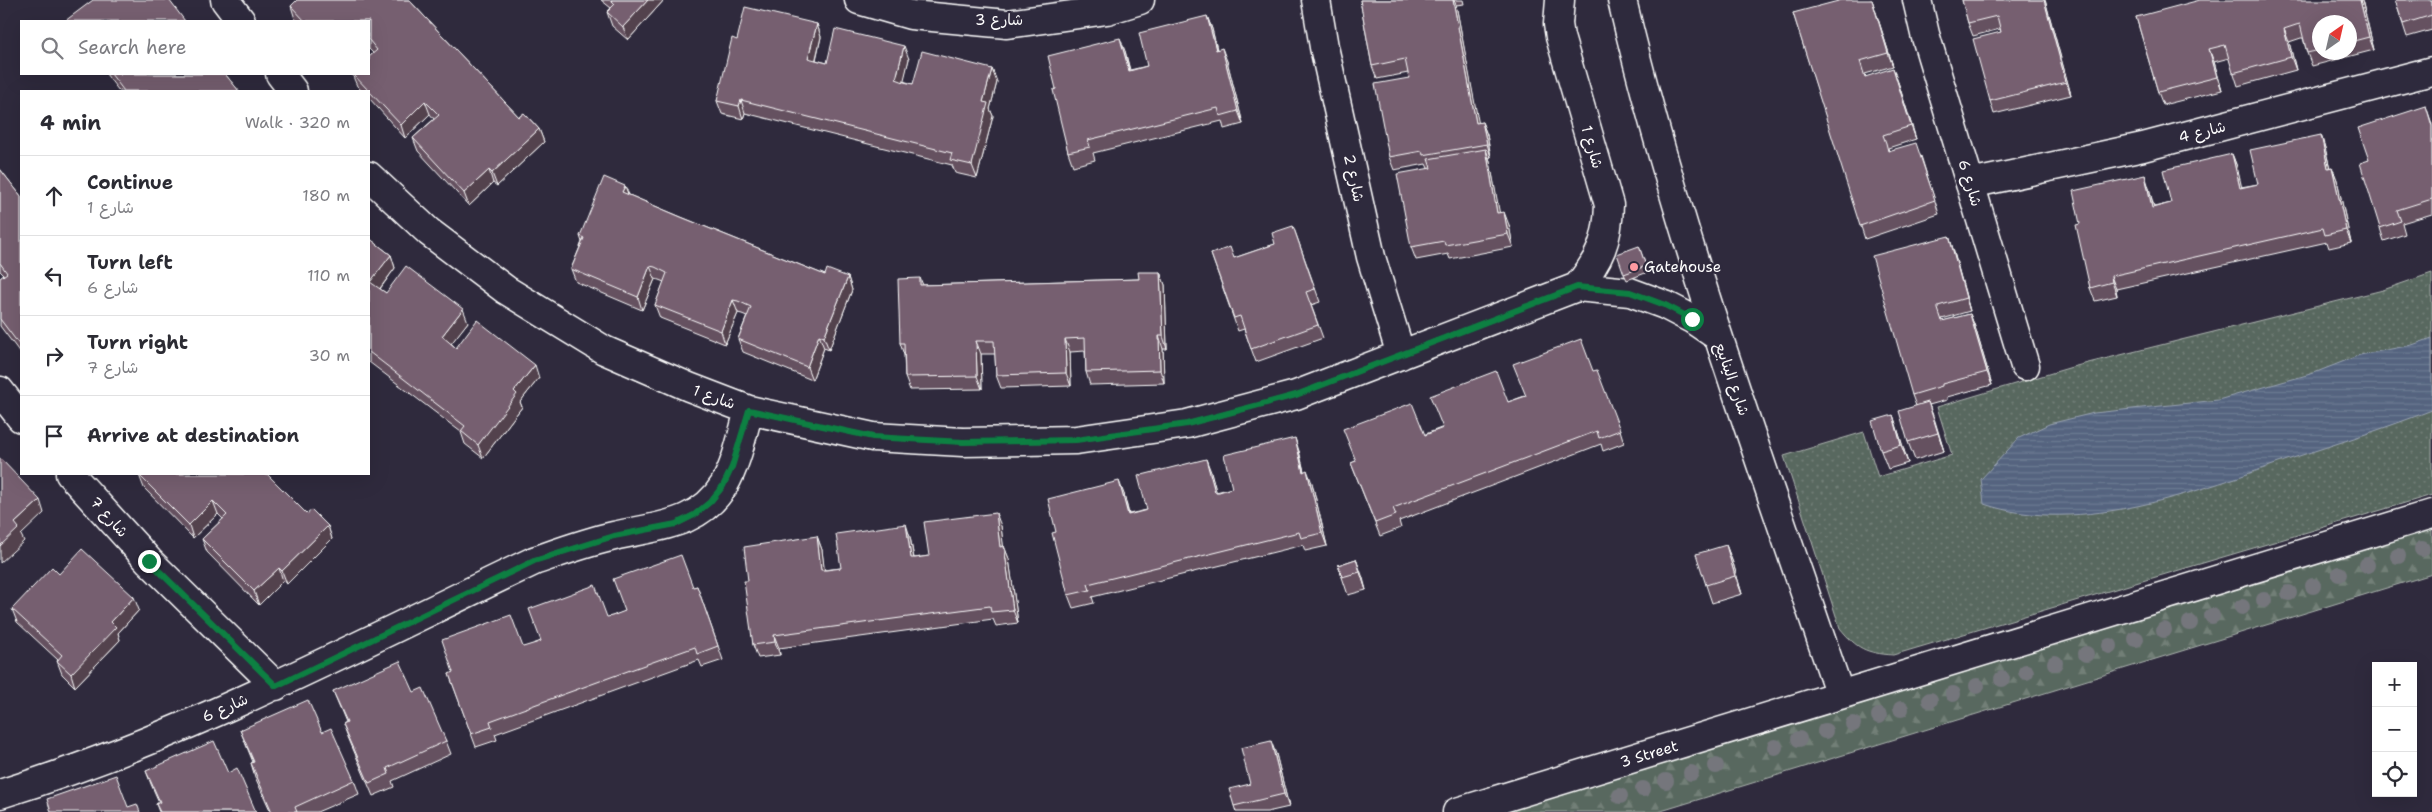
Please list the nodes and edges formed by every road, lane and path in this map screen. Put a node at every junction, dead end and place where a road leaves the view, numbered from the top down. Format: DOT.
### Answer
graph roads {
  1 [pos="225,0"];
  2 [pos="859,0"];
  3 [pos="1140,0"];
  4 [pos="1316,0"];
  5 [pos="1560,0"];
  6 [pos="1622,0"];
  7 [pos="1917,0"];
  8 [pos="240,20"];
  9 [pos="2432,71"];
  10 [pos="281,75"];
  11 [pos="292,90"];
  12 [pos="370,177"];
  13 [pos="1970,184"];
  14 [pos="1577,287"];
  15 [pos="1717,336"];
  16 [pos="1401,355"];
  17 [pos="2025,366"];
  18 [pos="0,391"];
  19 [pos="749,410"];
  20 [pos="20,417"];
  21 [pos="71,475"];
  22 [pos="2432,514"];
  23 [pos="276,686"];
  24 [pos="1840,695"];
  25 [pos="0,794"];
  26 [pos="1457,812"];
  1 -- 8 [label="street"];
  2 -- 3 [label="street, شارع 3"];
  4 -- 16 [label="street, شارع 2"];
  5 -- 14 [label="street, شارع 1"];
  6 -- 15 [label="street, شارع الينابيع"];
  7 -- 13 [label="street, شارع 6"];
  9 -- 13 [label="street, شارع 4"];
  10 -- 11 [label="street"];
  12 -- 19 [label="street, شارع 1"];
  13 -- 17 [label="street, شارع 6"];
  14 -- 15 [label="street, شارع 1"];
  14 -- 16 [label="street, شارع 1"];
  15 -- 24 [label="street, شارع الينابيع"];
  16 -- 19 [label="street, شارع 1"];
  18 -- 20 [label="street"];
  19 -- 23 [label="street, شارع 6"];
  21 -- 23 [label="street, شارع 7"];
  22 -- 24 [label="street, 3 Street"];
  23 -- 25 [label="street, شارع 6"];
  24 -- 26 [label="street, 3 Street"];
}
